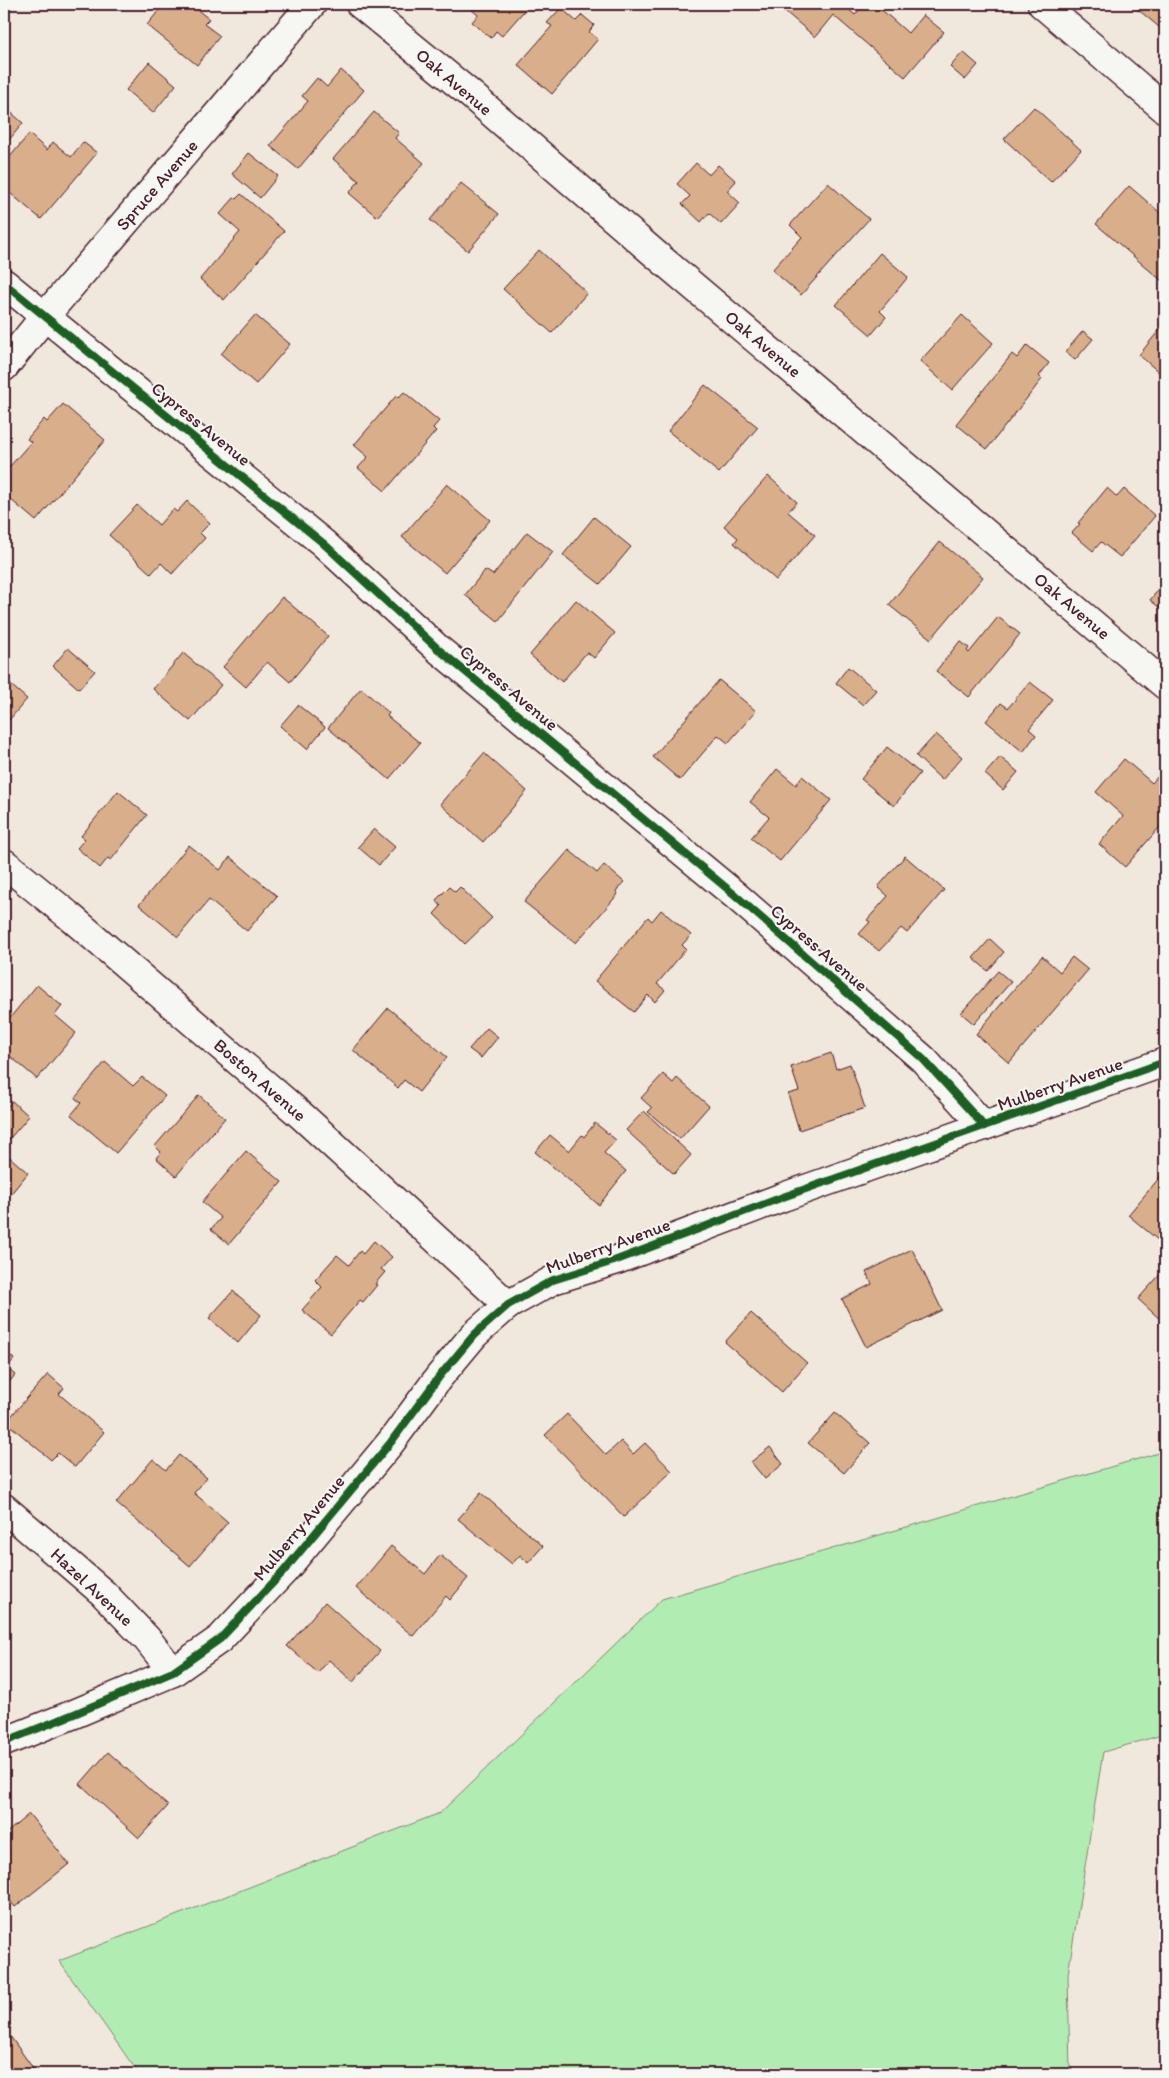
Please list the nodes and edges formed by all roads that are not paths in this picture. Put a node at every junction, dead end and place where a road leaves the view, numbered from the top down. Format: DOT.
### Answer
graph roads {
  1 [pos="312,4"];
  2 [pos="360,4"];
  3 [pos="1042,4"];
  4 [pos="1165,109"];
  5 [pos="4,283"];
  6 [pos="45,316"];
  7 [pos="4,367"];
  8 [pos="1165,685"];
  9 [pos="4,863"];
  10 [pos="1165,1062"];
  11 [pos="984,1126"];
  12 [pos="508,1305"];
  13 [pos="4,1508"];
  14 [pos="173,1672"];
  15 [pos="4,1742"];
  1 -- 6 [label="street, Spruce Avenue"];
  2 -- 8 [label="street, Oak Avenue"];
  3 -- 4 [label="street"];
  5 -- 6 [label="street, Cypress Avenue"];
  6 -- 7 [label="street, Spruce Avenue"];
  6 -- 11 [label="street, Cypress Avenue"];
  9 -- 12 [label="street, Boston Avenue"];
  10 -- 11 [label="street, Mulberry Avenue"];
  11 -- 12 [label="street, Mulberry Avenue"];
  12 -- 14 [label="street, Mulberry Avenue"];
  13 -- 14 [label="street, Hazel Avenue"];
  14 -- 15 [label="street, Mulberry Avenue"];
}
